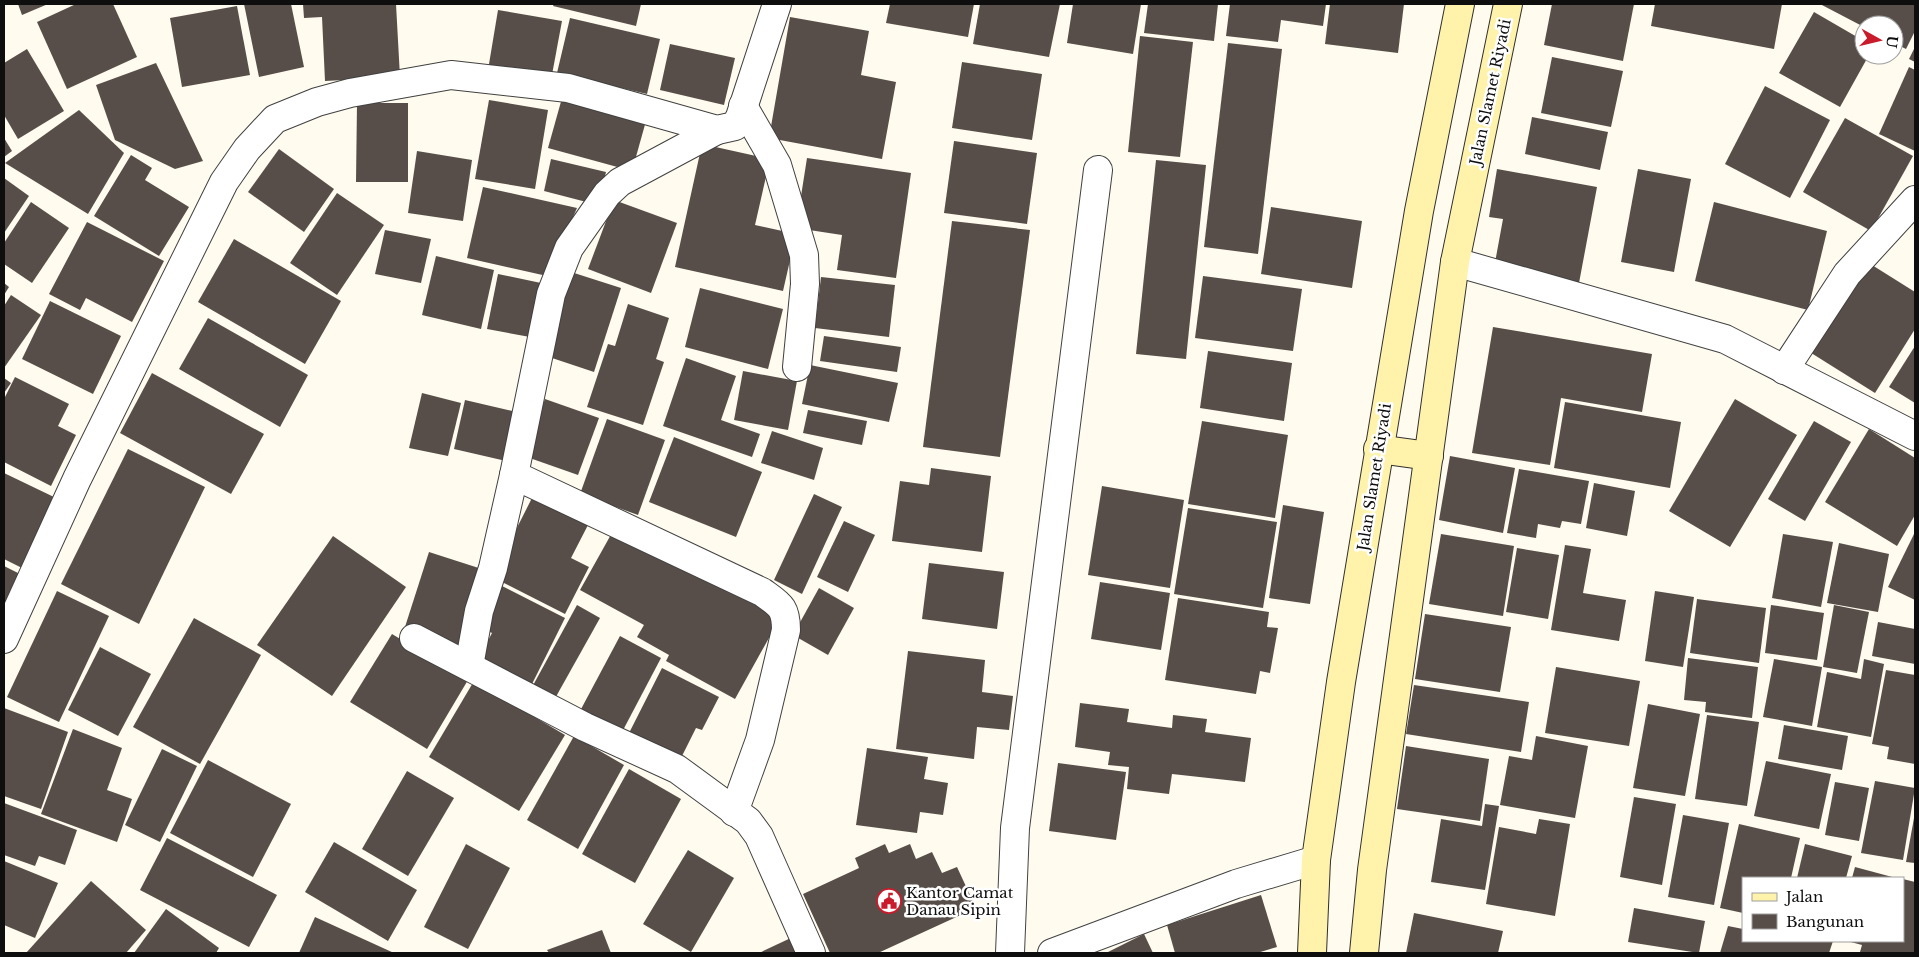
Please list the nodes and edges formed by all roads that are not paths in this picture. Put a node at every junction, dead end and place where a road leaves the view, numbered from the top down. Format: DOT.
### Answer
graph roads {
  1 [pos="777,4"];
  2 [pos="1460,4"];
  3 [pos="1508,4"];
  4 [pos="743,106"];
  5 [pos="717,130"];
  6 [pos="1098,170"];
  7 [pos="1915,200"];
  8 [pos="1455,262"];
  9 [pos="797,368"];
  10 [pos="1784,370"];
  11 [pos="1915,436"];
  12 [pos="1378,449"];
  13 [pos="1429,456"];
  14 [pos="514,475"];
  15 [pos="414,638"];
  16 [pos="4,639"];
  17 [pos="469,666"];
  18 [pos="734,812"];
  19 [pos="1316,860"];
  20 [pos="811,953"];
  21 [pos="1010,953"];
  22 [pos="1052,953"];
  23 [pos="1312,953"];
  24 [pos="1364,953"];
  1 -- 4 [label="street"];
  2 -- 12 [label="main road, Jalan Slamet Riyadi"];
  3 -- 8 [label="main road, Jalan Slamet Riyadi"];
  4 -- 5 [label="street"];
  4 -- 9 [label="street"];
  5 -- 14 [label="street"];
  5 -- 16 [label="street"];
  6 -- 21 [label="street"];
  7 -- 10 [label="street"];
  8 -- 10 [label="street"];
  8 -- 13 [label="main road, Jalan Slamet Riyadi"];
  10 -- 11 [label="street"];
  12 -- 13 [label="main road"];
  12 -- 19 [label="main road, Jalan Slamet Riyadi"];
  13 -- 24 [label="main road, Jalan Slamet Riyadi"];
  14 -- 17 [label="street"];
  14 -- 18 [label="street"];
  15 -- 17 [label="street"];
  17 -- 18 [label="street"];
  18 -- 20 [label="street"];
  19 -- 22 [label="street"];
  19 -- 23 [label="main road, Jalan Slamet Riyadi"];
}
